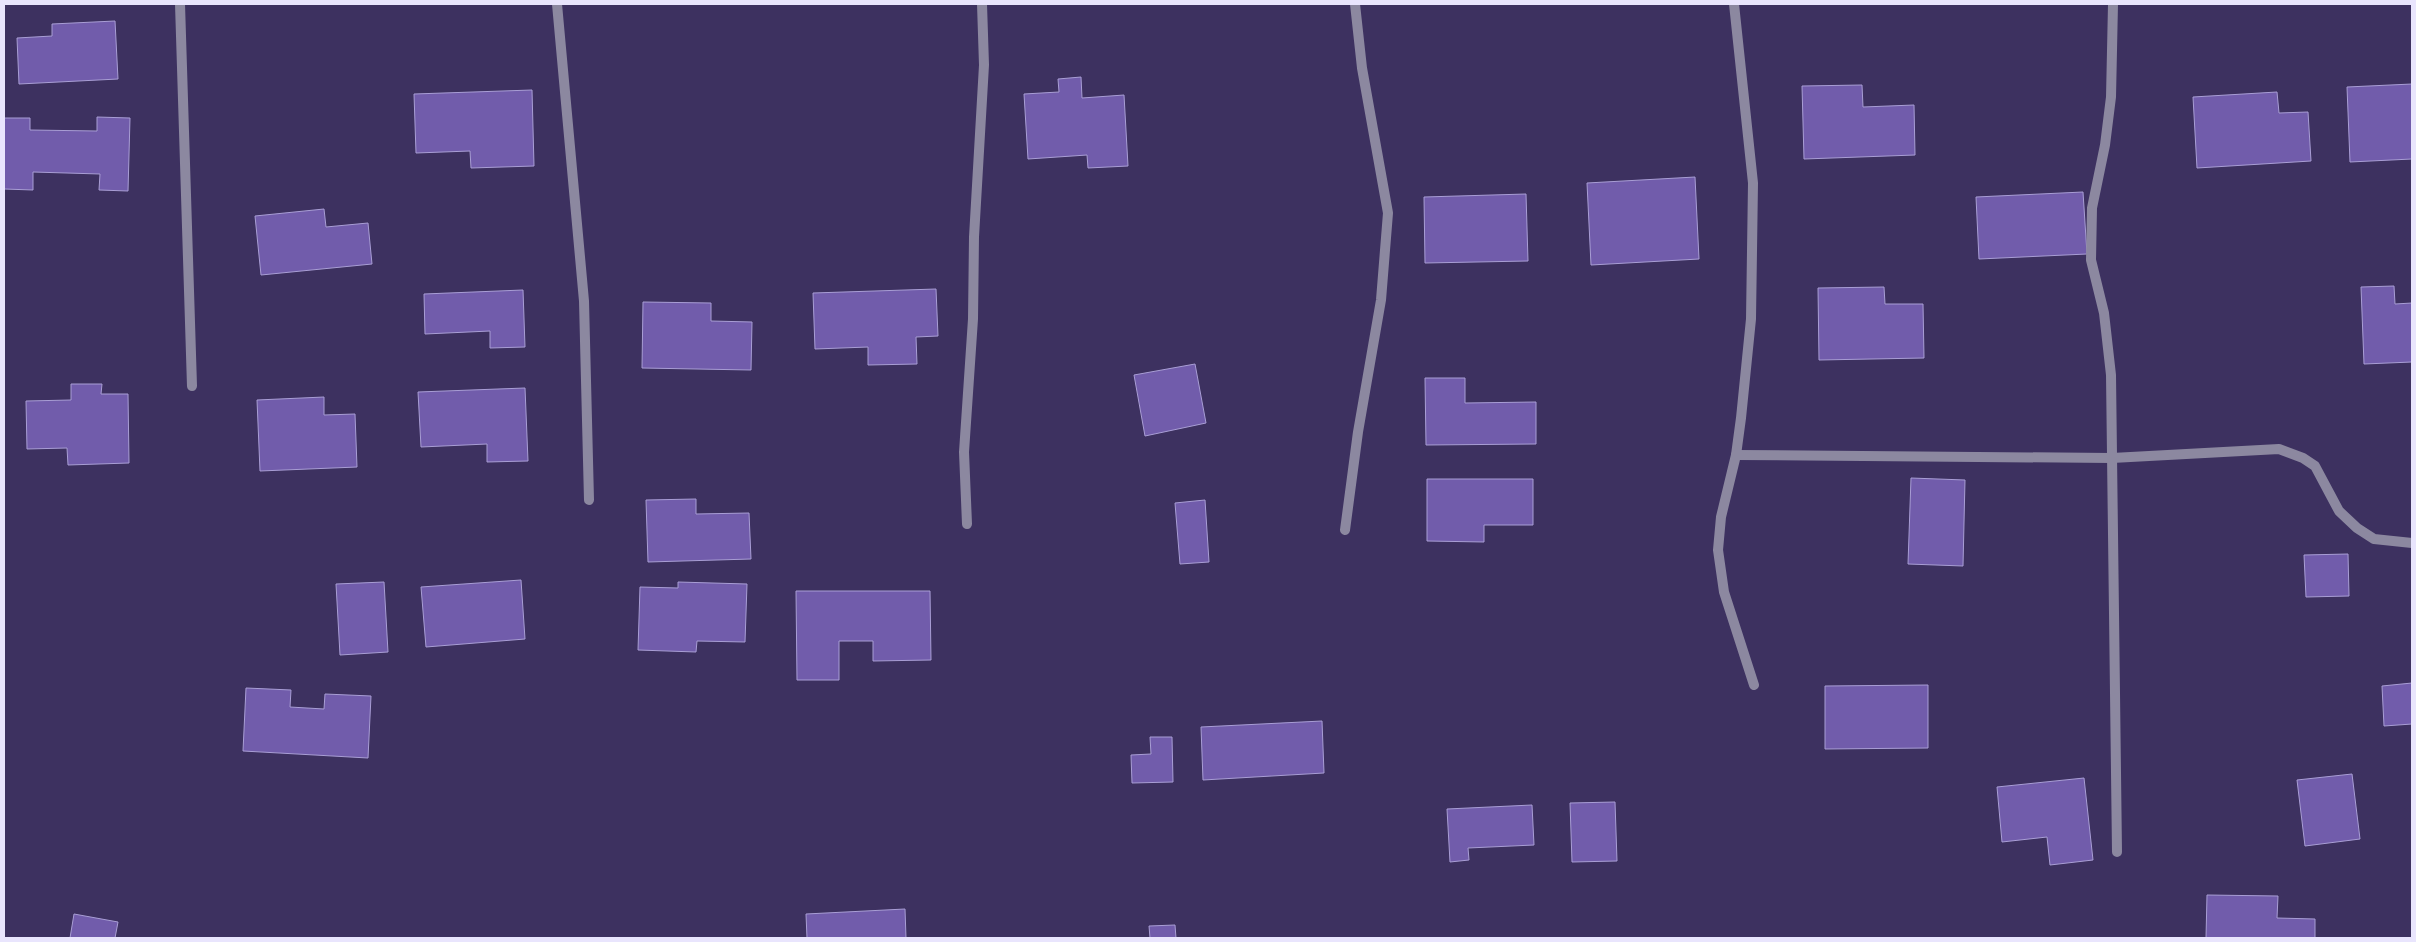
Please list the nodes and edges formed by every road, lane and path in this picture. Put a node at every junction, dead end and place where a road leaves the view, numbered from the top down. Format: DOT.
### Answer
graph roads {
  1 [pos="180,4"];
  2 [pos="557,4"];
  3 [pos="982,4"];
  4 [pos="1355,4"];
  5 [pos="1734,4"];
  6 [pos="2113,4"];
  7 [pos="192,386"];
  8 [pos="1736,456"];
  9 [pos="2112,458"];
  10 [pos="589,500"];
  11 [pos="967,524"];
  12 [pos="1345,530"];
  13 [pos="2412,544"];
  14 [pos="1754,685"];
  15 [pos="2117,852"];
  1 -- 7 [label="street"];
  2 -- 10 [label="street"];
  3 -- 11 [label="street"];
  4 -- 12 [label="street"];
  5 -- 8 [label="street"];
  6 -- 9 [label="street"];
  8 -- 9 [label="street"];
  8 -- 14 [label="street"];
  9 -- 13 [label="street"];
  9 -- 15 [label="street"];
}
